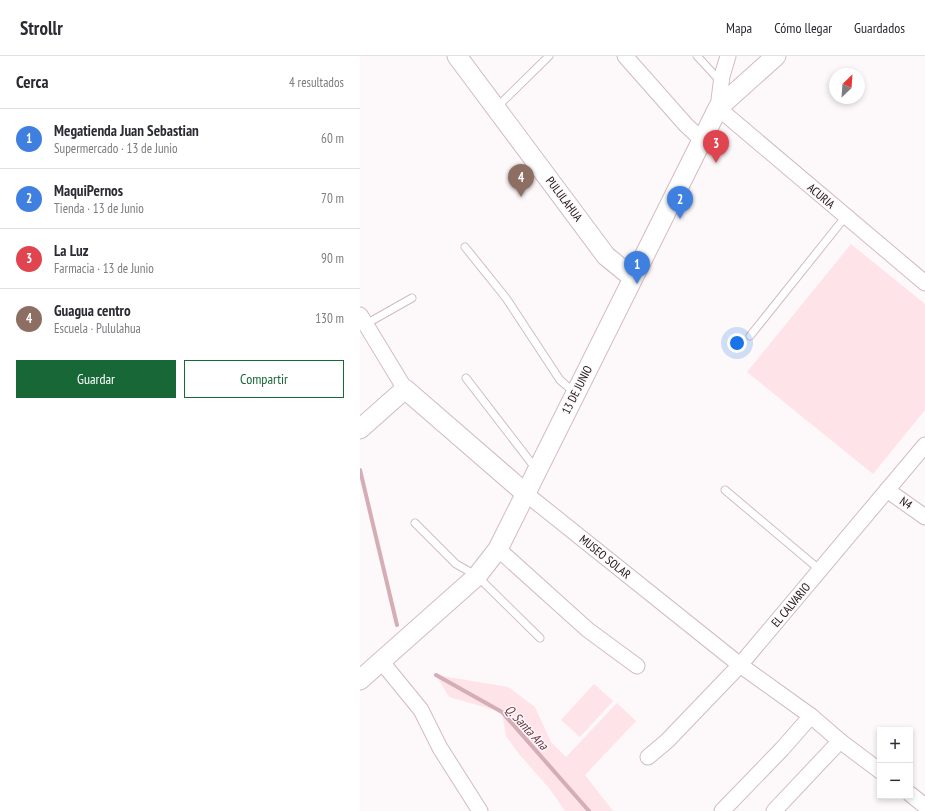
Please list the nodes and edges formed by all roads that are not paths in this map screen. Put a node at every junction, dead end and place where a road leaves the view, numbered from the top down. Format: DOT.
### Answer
graph roads {
  1 [pos="457,56"];
  2 [pos="549,56"];
  3 [pos="625,56"];
  4 [pos="696,56"];
  5 [pos="728,56"];
  6 [pos="776,56"];
  7 [pos="721,82"];
  8 [pos="496,108"];
  9 [pos="718,108"];
  10 [pos="702,140"];
  11 [pos="846,216"];
  12 [pos="465,247"];
  13 [pos="633,278"];
  14 [pos="924,279"];
  15 [pos="412,298"];
  16 [pos="363,320"];
  17 [pos="750,336"];
  18 [pos="466,378"];
  19 [pos="405,389"];
  20 [pos="575,393"];
  21 [pos="360,429"];
  22 [pos="925,445"];
  23 [pos="537,470"];
  24 [pos="725,490"];
  25 [pos="887,490"];
  26 [pos="525,493"];
  27 [pos="925,516"];
  28 [pos="415,523"];
  29 [pos="498,550"];
  30 [pos="820,570"];
  31 [pos="477,576"];
  32 [pos="540,638"];
  33 [pos="381,661"];
  34 [pos="740,665"];
  35 [pos="637,666"];
  36 [pos="360,680"];
  37 [pos="811,716"];
  38 [pos="840,741"];
  39 [pos="648,757"];
  40 [pos="877,769"];
  41 [pos="913,796"];
  42 [pos="925,806"];
  43 [pos="480,811"];
  44 [pos="722,811"];
  45 [pos="774,811"];
  1 -- 8 [label="street, PULULAHUA"];
  2 -- 8 [label="lane"];
  3 -- 10 [label="street"];
  4 -- 7 [label="lane"];
  5 -- 7 [label="street, 13 DE JUNIO"];
  6 -- 9 [label="street"];
  7 -- 9 [label="street, 13 DE JUNIO"];
  8 -- 13 [label="street, PULULAHUA"];
  9 -- 10 [label="street, 13 DE JUNIO"];
  9 -- 11 [label="street, ACURIA"];
  10 -- 13 [label="street, 13 DE JUNIO"];
  11 -- 14 [label="street, ACURIA"];
  11 -- 17 [label="lane"];
  12 -- 20 [label="lane"];
  13 -- 20 [label="street, 13 DE JUNIO"];
  15 -- 16 [label="lane"];
  16 -- 19 [label="street, MUSEO SOLAR"];
  18 -- 23 [label="lane"];
  19 -- 21 [label="street"];
  19 -- 26 [label="street, MUSEO SOLAR"];
  20 -- 23 [label="street, 13 DE JUNIO"];
  22 -- 25 [label="street, EL CALVARIO"];
  23 -- 26 [label="street, 13 DE JUNIO"];
  24 -- 30 [label="lane"];
  25 -- 27 [label="street, N4"];
  25 -- 30 [label="street, EL CALVARIO"];
  26 -- 29 [label="street, 13 DE JUNIO"];
  26 -- 34 [label="street, MUSEO SOLAR"];
  28 -- 31 [label="lane"];
  29 -- 31 [label="street, 13 DE JUNIO"];
  29 -- 35 [label="street"];
  30 -- 34 [label="street, EL CALVARIO"];
  31 -- 32 [label="lane"];
  31 -- 33 [label="street, 13 DE JUNIO"];
  33 -- 36 [label="street, 13 DE JUNIO"];
  33 -- 43 [label="street"];
  34 -- 37 [label="street, MUSEO SOLAR"];
  34 -- 39 [label="street, EL CALVARIO"];
  37 -- 38 [label="street, MUSEO SOLAR"];
  37 -- 44 [label="street"];
  38 -- 40 [label="street, MUSEO SOLAR"];
  38 -- 45 [label="street"];
  41 -- 42 [label="street"];
}
